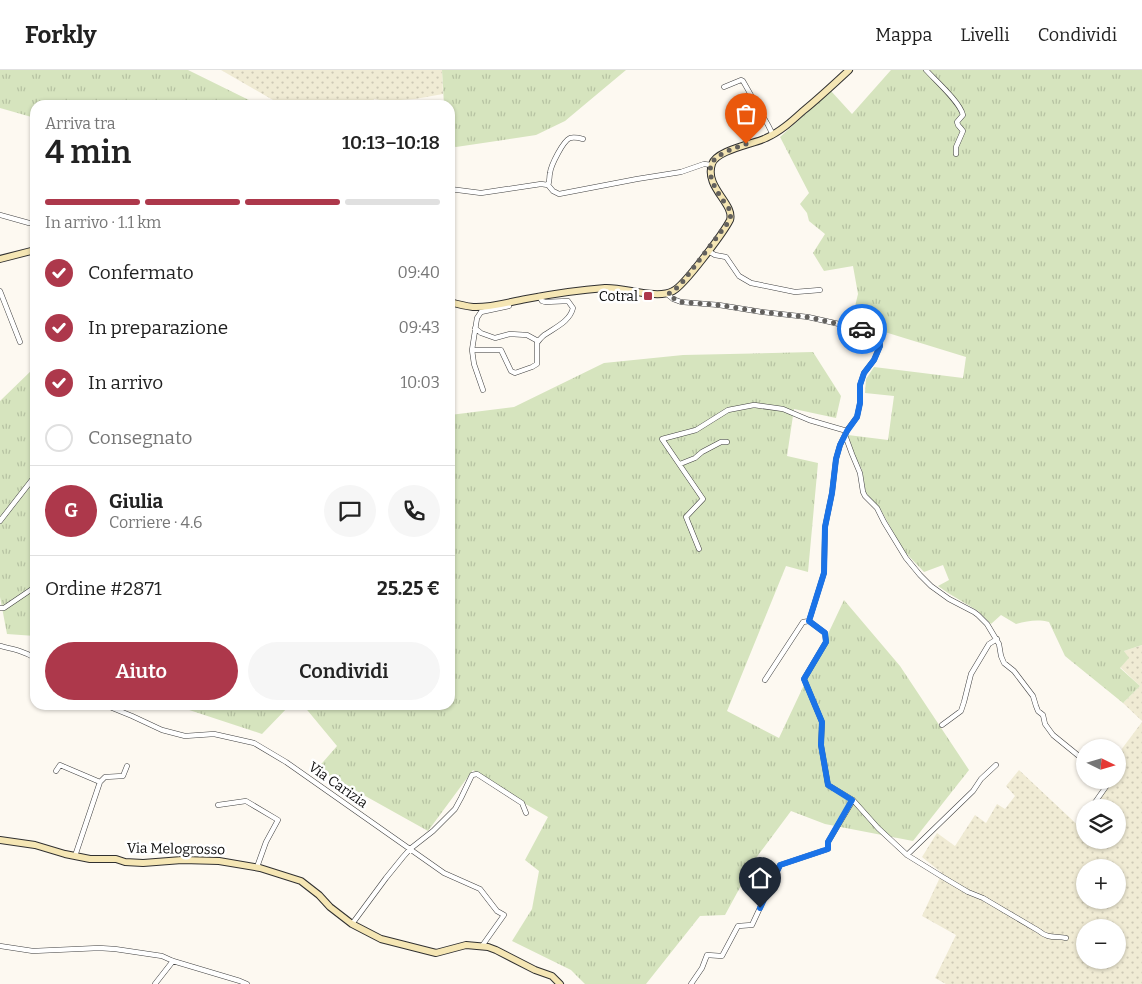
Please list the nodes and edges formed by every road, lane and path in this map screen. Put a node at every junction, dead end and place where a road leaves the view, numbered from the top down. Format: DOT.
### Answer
graph roads {
  1 [pos="849,70"];
  2 [pos="926,70"];
  3 [pos="724,87"];
  4 [pos="773,135"];
  5 [pos="582,139"];
  6 [pos="956,154"];
  7 [pos="711,165"];
  8 [pos="548,185"];
  9 [pos="455,190"];
  10 [pos="0,215"];
  11 [pos="29,224"];
  12 [pos="30,251"];
  13 [pos="708,251"];
  14 [pos="0,259"];
  15 [pos="820,290"];
  16 [pos="0,291"];
  17 [pos="668,294"];
  18 [pos="539,296"];
  19 [pos="509,302"];
  20 [pos="455,303"];
  21 [pos="475,328"];
  22 [pos="538,341"];
  23 [pos="20,342"];
  24 [pos="472,350"];
  25 [pos="483,390"];
  26 [pos="846,433"];
  27 [pos="727,442"];
  28 [pos="680,464"];
  29 [pos="30,482"];
  30 [pos="0,520"];
  31 [pos="699,550"];
  32 [pos="30,590"];
  33 [pos="0,608"];
  34 [pos="809,621"];
  35 [pos="997,639"];
  36 [pos="0,646"];
  37 [pos="30,656"];
  38 [pos="765,680"];
  39 [pos="117,710"];
  40 [pos="942,725"];
  41 [pos="1076,754"];
  42 [pos="996,765"];
  43 [pos="127,766"];
  44 [pos="56,771"];
  45 [pos="100,782"];
  46 [pos="852,800"];
  47 [pos="218,805"];
  48 [pos="526,813"];
  49 [pos="0,840"];
  50 [pos="410,849"];
  51 [pos="907,855"];
  52 [pos="75,856"];
  53 [pos="257,867"];
  54 [pos="352,924"];
  55 [pos="1066,938"];
  56 [pos="0,946"];
  57 [pos="482,946"];
  58 [pos="174,962"];
  59 [pos="155,984"];
  60 [pos="247,984"];
  61 [pos="560,984"];
  62 [pos="691,984"];
  1 -- 4 [label="street"];
  2 -- 6 [label="street"];
  3 -- 4 [label="street"];
  4 -- 7 [label="street"];
  5 -- 8 [label="street"];
  7 -- 8 [label="street"];
  7 -- 13 [label="street"];
  8 -- 9 [label="street"];
  10 -- 11 [label="street"];
  12 -- 14 [label="street"];
  13 -- 15 [label="street"];
  13 -- 17 [label="street"];
  16 -- 23 [label="street"];
  17 -- 18 [label="street"];
  17 -- 26 [label="street"];
  18 -- 19 [label="street"];
  18 -- 22 [label="street"];
  19 -- 20 [label="street"];
  19 -- 21 [label="street"];
  21 -- 22 [label="street"];
  21 -- 24 [label="street"];
  22 -- 24 [label="street"];
  24 -- 25 [label="street"];
  26 -- 28 [label="street"];
  26 -- 34 [label="street"];
  26 -- 35 [label="street"];
  27 -- 28 [label="street"];
  28 -- 31 [label="street"];
  29 -- 30 [label="street"];
  32 -- 33 [label="street"];
  34 -- 38 [label="street"];
  34 -- 46 [label="street"];
  35 -- 40 [label="street"];
  35 -- 41 [label="street"];
  36 -- 37 [label="street"];
  39 -- 50 [label="street, Via Carizia"];
  42 -- 51 [label="street"];
  43 -- 45 [label="street"];
  44 -- 45 [label="street"];
  45 -- 52 [label="street"];
  46 -- 51 [label="street"];
  46 -- 62 [label="street"];
  47 -- 53 [label="street"];
  48 -- 50 [label="street"];
  49 -- 52 [label="street, Via Melogrosso"];
  50 -- 54 [label="street"];
  50 -- 57 [label="street, Via Carizia"];
  51 -- 55 [label="street"];
  52 -- 53 [label="street, Via Melogrosso"];
  53 -- 54 [label="street, Via Melogrosso"];
  54 -- 57 [label="street, Via Melogrosso"];
  56 -- 58 [label="street"];
  57 -- 61 [label="street, Via Melogrosso"];
  58 -- 59 [label="street"];
  58 -- 60 [label="street"];
}
